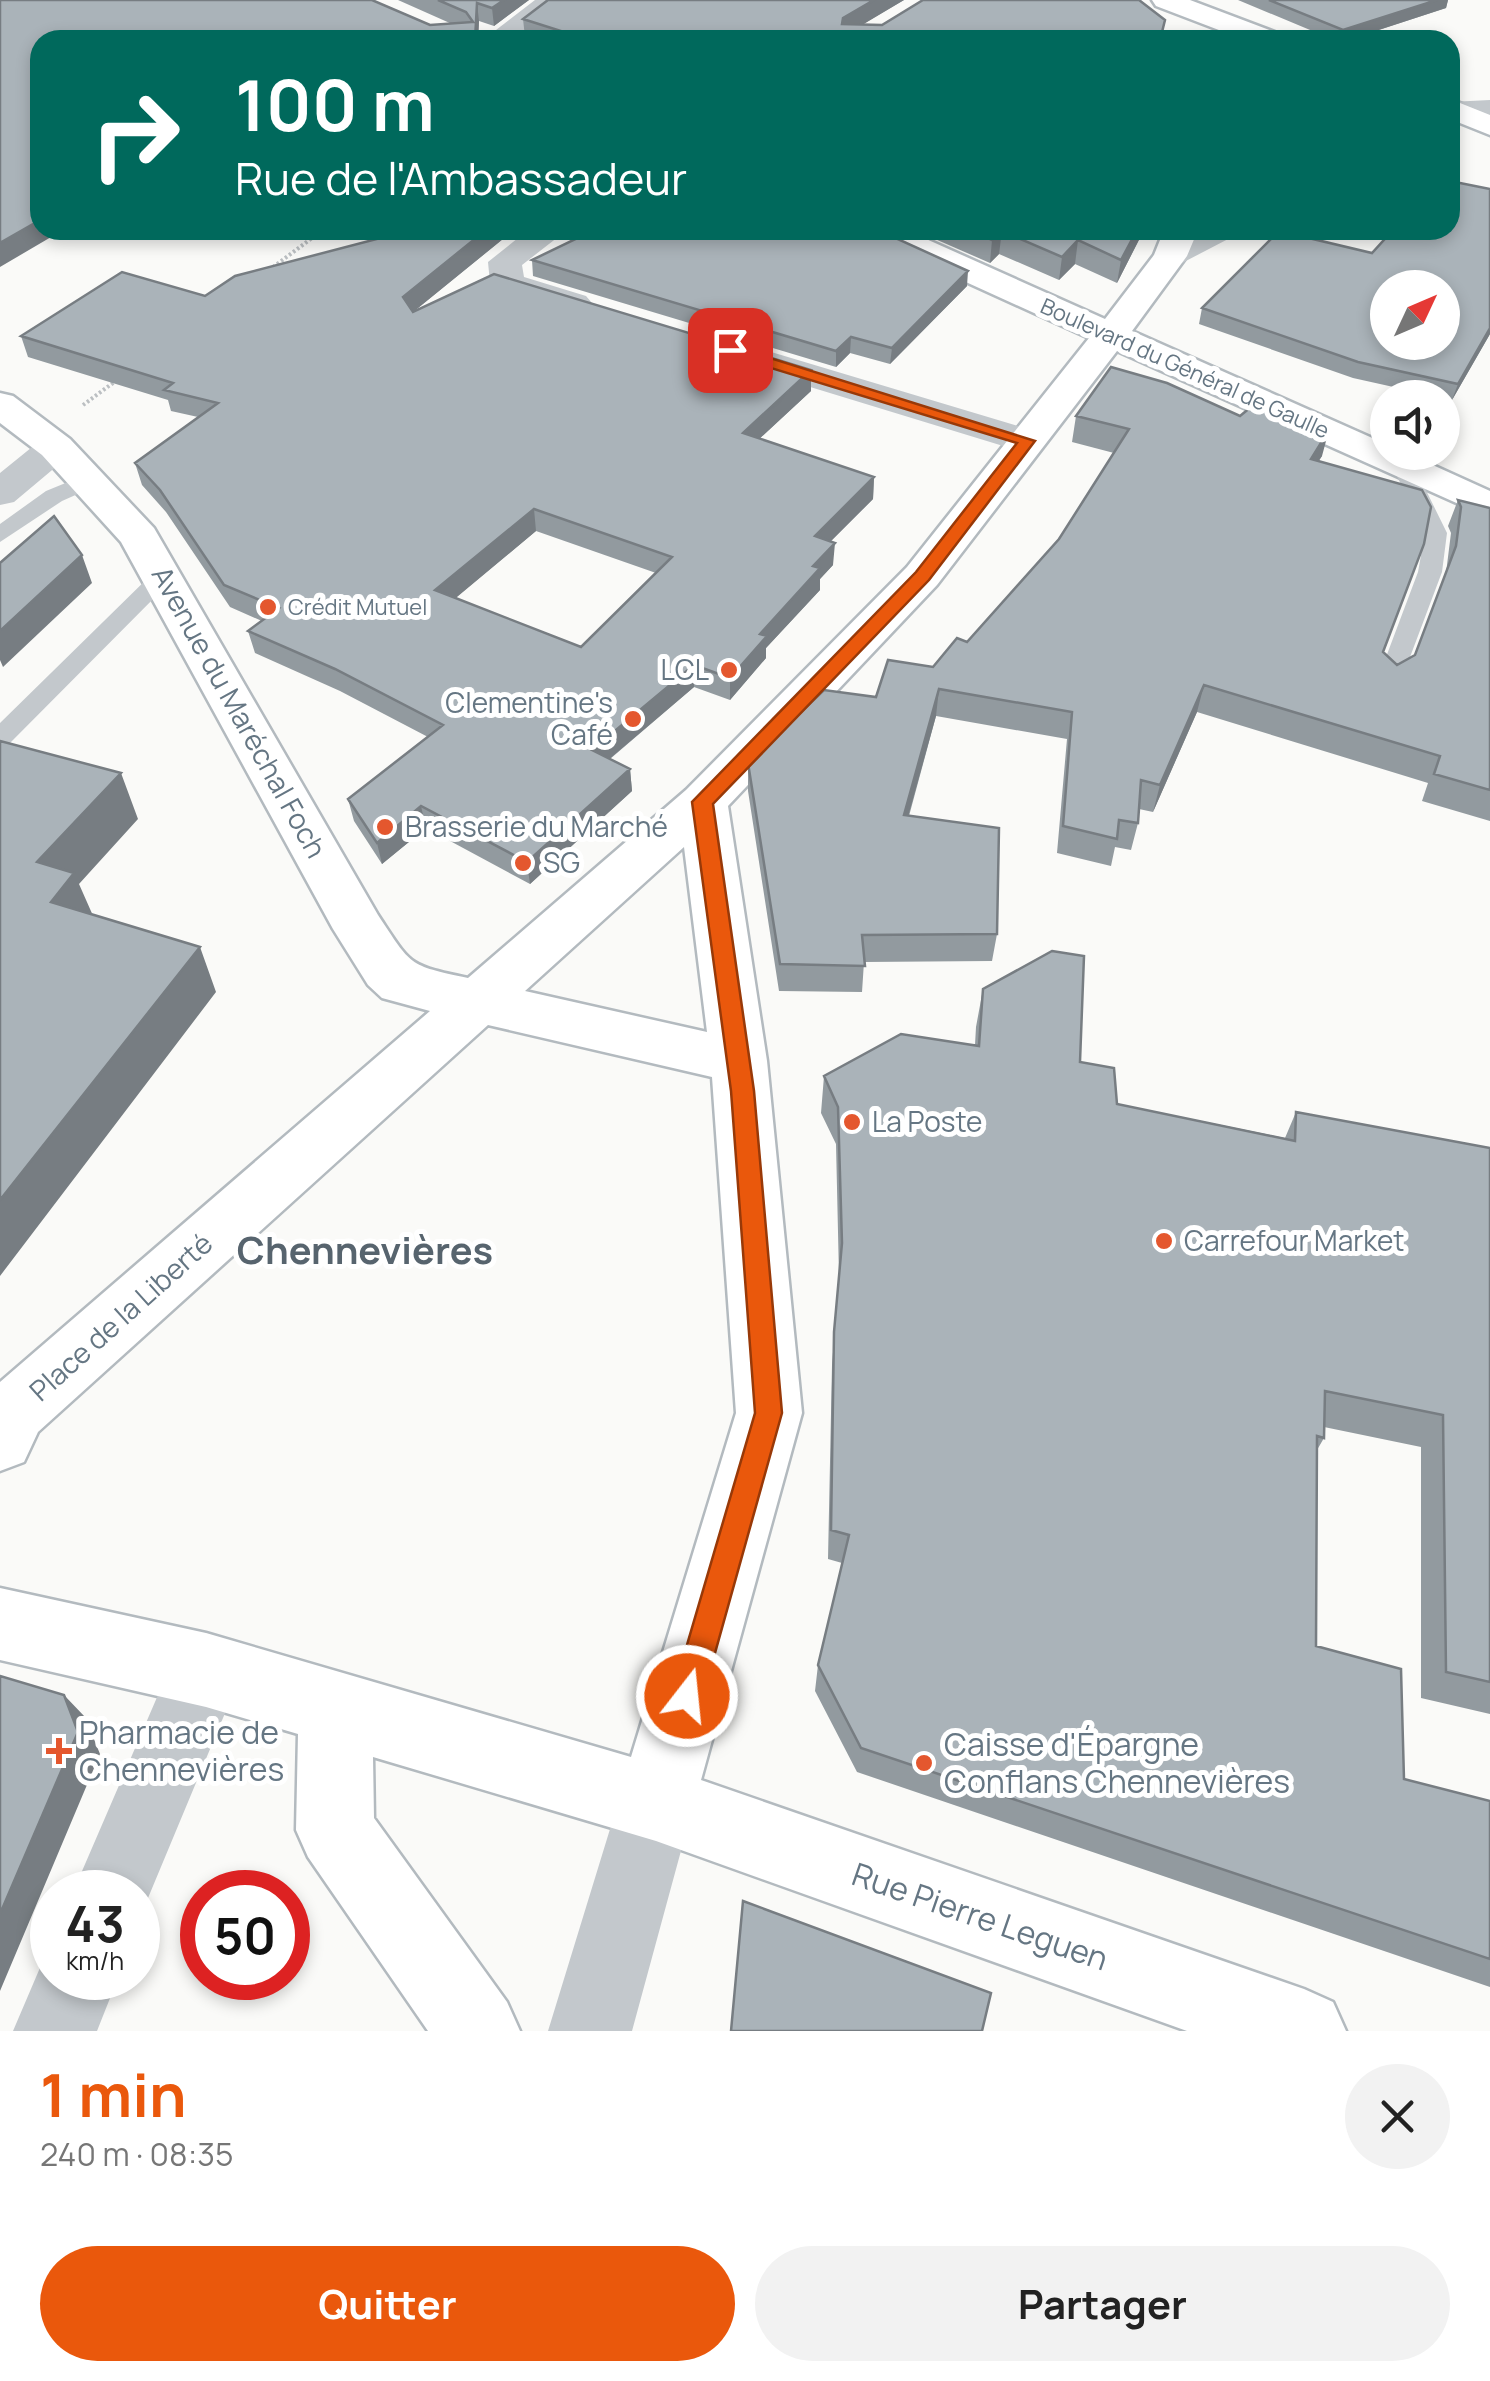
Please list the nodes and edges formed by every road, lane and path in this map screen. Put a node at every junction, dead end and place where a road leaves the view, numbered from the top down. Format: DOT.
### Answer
graph roads {
  1 [pos="554,0"];
  2 [pos="1165,0"];
  3 [pos="1207,28"];
  4 [pos="512,30"];
  5 [pos="1490,109"];
  6 [pos="1460,110"];
  7 [pos="1460,113"];
  8 [pos="1490,126"];
  9 [pos="309,240"];
  10 [pos="536,240"];
  11 [pos="901,240"];
  12 [pos="1175,243"];
  13 [pos="260,276"];
  14 [pos="600,311"];
  15 [pos="1112,335"];
  16 [pos="712,345"];
  17 [pos="120,378"];
  18 [pos="0,404"];
  19 [pos="48,441"];
  20 [pos="1027,441"];
  21 [pos="1370,451"];
  22 [pos="1405,470"];
  23 [pos="1412,470"];
  24 [pos="90,480"];
  25 [pos="0,492"];
  26 [pos="1490,506"];
  27 [pos="0,535"];
  28 [pos="164,575"];
  29 [pos="1389,681"];
  30 [pos="0,738"];
  31 [pos="702,802"];
  32 [pos="476,1001"];
  33 [pos="739,1061"];
  34 [pos="0,1440"];
  35 [pos="0,1624"];
  36 [pos="206,1670"];
  37 [pos="336,1708"];
  38 [pos="656,1803"];
  39 [pos="122,1870"];
  40 [pos="68,2000"];
  41 [pos="55,2031"];
  42 [pos="478,2031"];
  43 [pos="590,2031"];
  44 [pos="1304,2031"];
  1 -- 4 [label="street"];
  2 -- 3 [label="main road"];
  5 -- 6 [label="street"];
  7 -- 8 [label="main road"];
  9 -- 13 [label="path"];
  10 -- 14 [label="street"];
  11 -- 15 [label="main road, Boulevard du Général de Gaulle"];
  12 -- 15 [label="main road, Place de la Liberté"];
  15 -- 20 [label="main road, Place de la Liberté"];
  15 -- 21 [label="main road, Boulevard du Général de Gaulle"];
  16 -- 20 [label="street"];
  17 -- 19 [label="path"];
  18 -- 19 [label="main road, Avenue du Maréchal Foch"];
  19 -- 24 [label="main road, Avenue du Maréchal Foch"];
  19 -- 25 [label="street"];
  20 -- 31 [label="main road, Place de la Liberté"];
  22 -- 29 [label="lane"];
  23 -- 26 [label="main road, Boulevard du Général de Gaulle"];
  24 -- 27 [label="lane"];
  24 -- 28 [label="main road, Avenue du Maréchal Foch"];
  28 -- 30 [label="lane"];
  28 -- 32 [label="main road, Avenue du Maréchal Foch"];
  31 -- 32 [label="main road, Place de la Liberté"];
  31 -- 33 [label="main road"];
  32 -- 33 [label="main road"];
  32 -- 34 [label="main road, Place de la Liberté"];
  33 -- 38 [label="main road"];
  35 -- 36 [label="main road"];
  36 -- 37 [label="main road"];
  36 -- 39 [label="street"];
  37 -- 38 [label="main road"];
  37 -- 42 [label="main road"];
  38 -- 43 [label="street"];
  38 -- 44 [label="main road, Rue Pierre Leguen"];
  40 -- 41 [label="street"];
}
